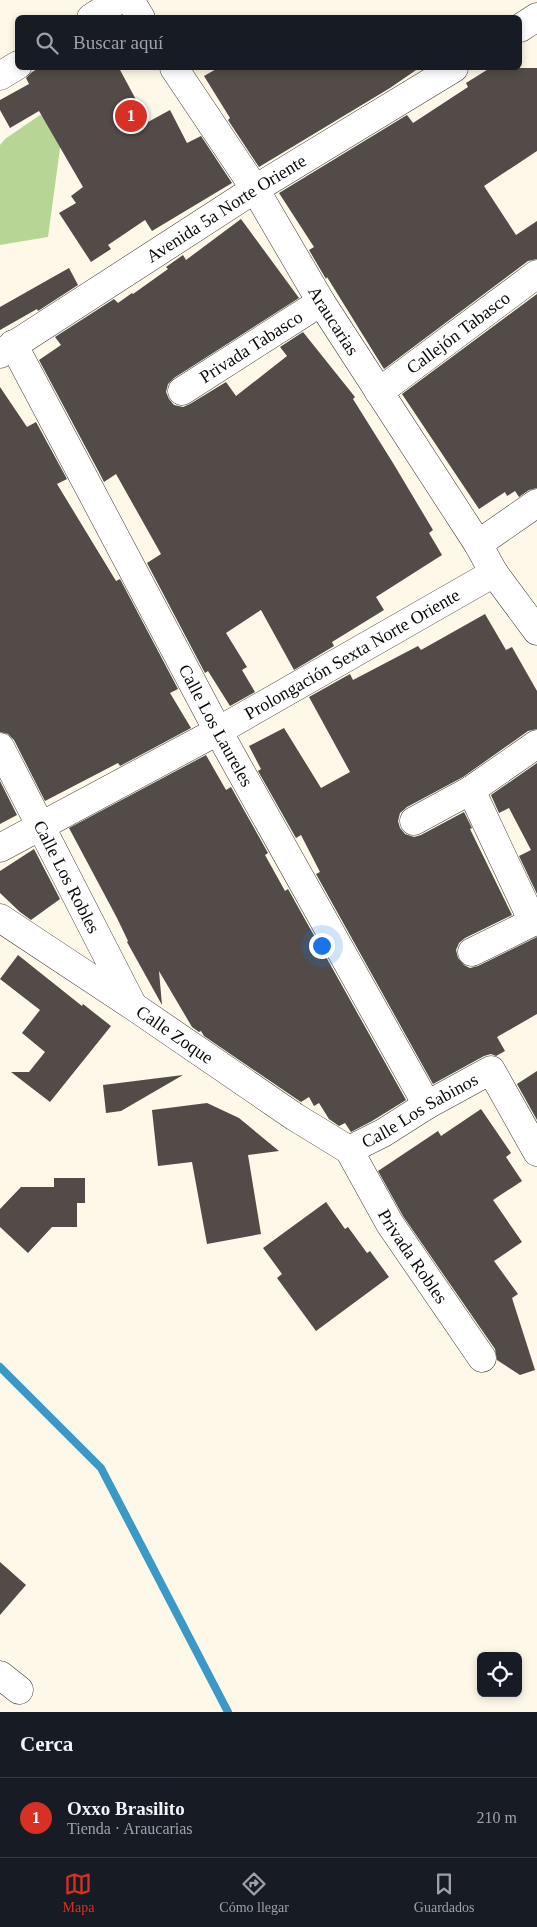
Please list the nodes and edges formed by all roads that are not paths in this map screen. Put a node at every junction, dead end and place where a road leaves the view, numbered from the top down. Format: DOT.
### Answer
graph roads {
  1 [pos="118,0"];
  2 [pos="130,0"];
  3 [pos="96,15"];
  4 [pos="139,15"];
  5 [pos="537,17"];
  6 [pos="522,27"];
  7 [pos="15,67"];
  8 [pos="175,70"];
  9 [pos="451,70"];
  10 [pos="0,76"];
  11 [pos="255,189"];
  12 [pos="537,274"];
  13 [pos="321,302"];
  14 [pos="6,349"];
  15 [pos="182,392"];
  16 [pos="379,392"];
  17 [pos="537,503"];
  18 [pos="478,544"];
  19 [pos="494,573"];
  20 [pos="537,631"];
  21 [pos="218,731"];
  22 [pos="537,744"];
  23 [pos="0,747"];
  24 [pos="471,790"];
  25 [pos="414,821"];
  26 [pos="40,825"];
  27 [pos="0,848"];
  28 [pos="0,918"];
  29 [pos="535,921"];
  30 [pos="472,952"];
  31 [pos="133,1006"];
  32 [pos="427,1105"];
  33 [pos="533,1136"];
  34 [pos="349,1150"];
  35 [pos="482,1358"];
  1 -- 3 [label="street"];
  2 -- 4 [label="street"];
  5 -- 6 [label="street"];
  7 -- 10 [label="street"];
  8 -- 11 [label="street, Araucarias"];
  9 -- 11 [label="street, Avenida 5a Norte Oriente"];
  11 -- 13 [label="street, Araucarias"];
  11 -- 14 [label="street, Avenida 5a Norte Oriente"];
  12 -- 16 [label="street, Callejón Tabasco"];
  13 -- 15 [label="street, Privada Tabasco"];
  13 -- 16 [label="street, Araucarias"];
  14 -- 21 [label="street, Calle Los Laureles"];
  16 -- 18 [label="street, Araucarias"];
  17 -- 18 [label="street"];
  18 -- 19 [label="street, Araucarias"];
  19 -- 20 [label="street, Araucarias"];
  19 -- 21 [label="street, Prolongación Sexta Norte Oriente"];
  21 -- 26 [label="street, Prolongación Sexta Norte Oriente"];
  21 -- 32 [label="street, Calle Los Laureles"];
  22 -- 24 [label="street"];
  23 -- 26 [label="street, Calle Los Robles"];
  24 -- 25 [label="street"];
  24 -- 29 [label="street"];
  26 -- 27 [label="street, Prolongación Sexta Norte Oriente"];
  26 -- 31 [label="street, Calle Los Robles"];
  28 -- 31 [label="street, Calle Zoque"];
  29 -- 30 [label="street"];
  31 -- 34 [label="street, Calle Zoque"];
  32 -- 33 [label="street, Calle Los Sabinos"];
  32 -- 34 [label="street, Calle Los Sabinos"];
  34 -- 35 [label="street, Privada Robles"];
}
